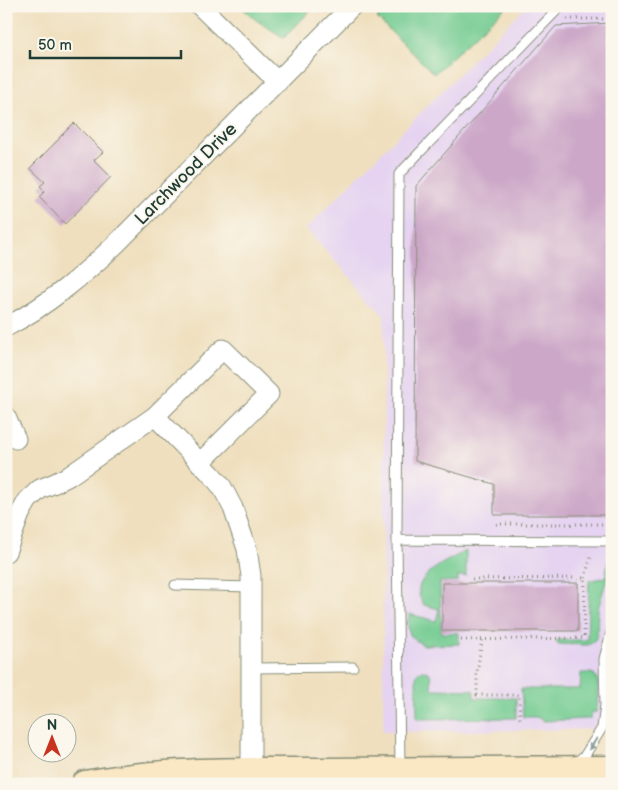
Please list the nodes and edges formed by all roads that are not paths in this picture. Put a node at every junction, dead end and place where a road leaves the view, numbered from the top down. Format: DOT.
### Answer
graph roads {
  1 [pos="200,6"];
  2 [pos="352,6"];
  3 [pos="561,6"];
  4 [pos="278,82"];
  5 [pos="6,327"];
  6 [pos="155,416"];
  7 [pos="6,417"];
  8 [pos="16,439"];
  9 [pos="200,463"];
  10 [pos="397,540"];
  11 [pos="612,541"];
  12 [pos="6,552"];
  13 [pos="175,585"];
  14 [pos="251,587"];
  15 [pos="612,629"];
  16 [pos="353,667"];
  17 [pos="251,668"];
  18 [pos="612,768"];
  19 [pos="568,769"];
  20 [pos="251,771"];
  21 [pos="409,772"];
  22 [pos="85,784"];
  1 -- 4 [label="street"];
  2 -- 4 [label="street, Larchwood Drive"];
  3 -- 10 [label="lane"];
  4 -- 5 [label="street, Larchwood Drive"];
  6 -- 9 [label="street"];
  6 -- 9 [label="street"];
  6 -- 12 [label="street"];
  7 -- 8 [label="street"];
  9 -- 14 [label="street"];
  10 -- 11 [label="lane"];
  10 -- 21 [label="lane"];
  13 -- 14 [label="lane"];
  14 -- 17 [label="street"];
  15 -- 19 [label="lane, one-way"];
  16 -- 17 [label="lane"];
  17 -- 20 [label="street"];
  18 -- 19 [label="main road"];
  19 -- 21 [label="main road"];
  20 -- 21 [label="main road"];
  20 -- 22 [label="main road"];
}
